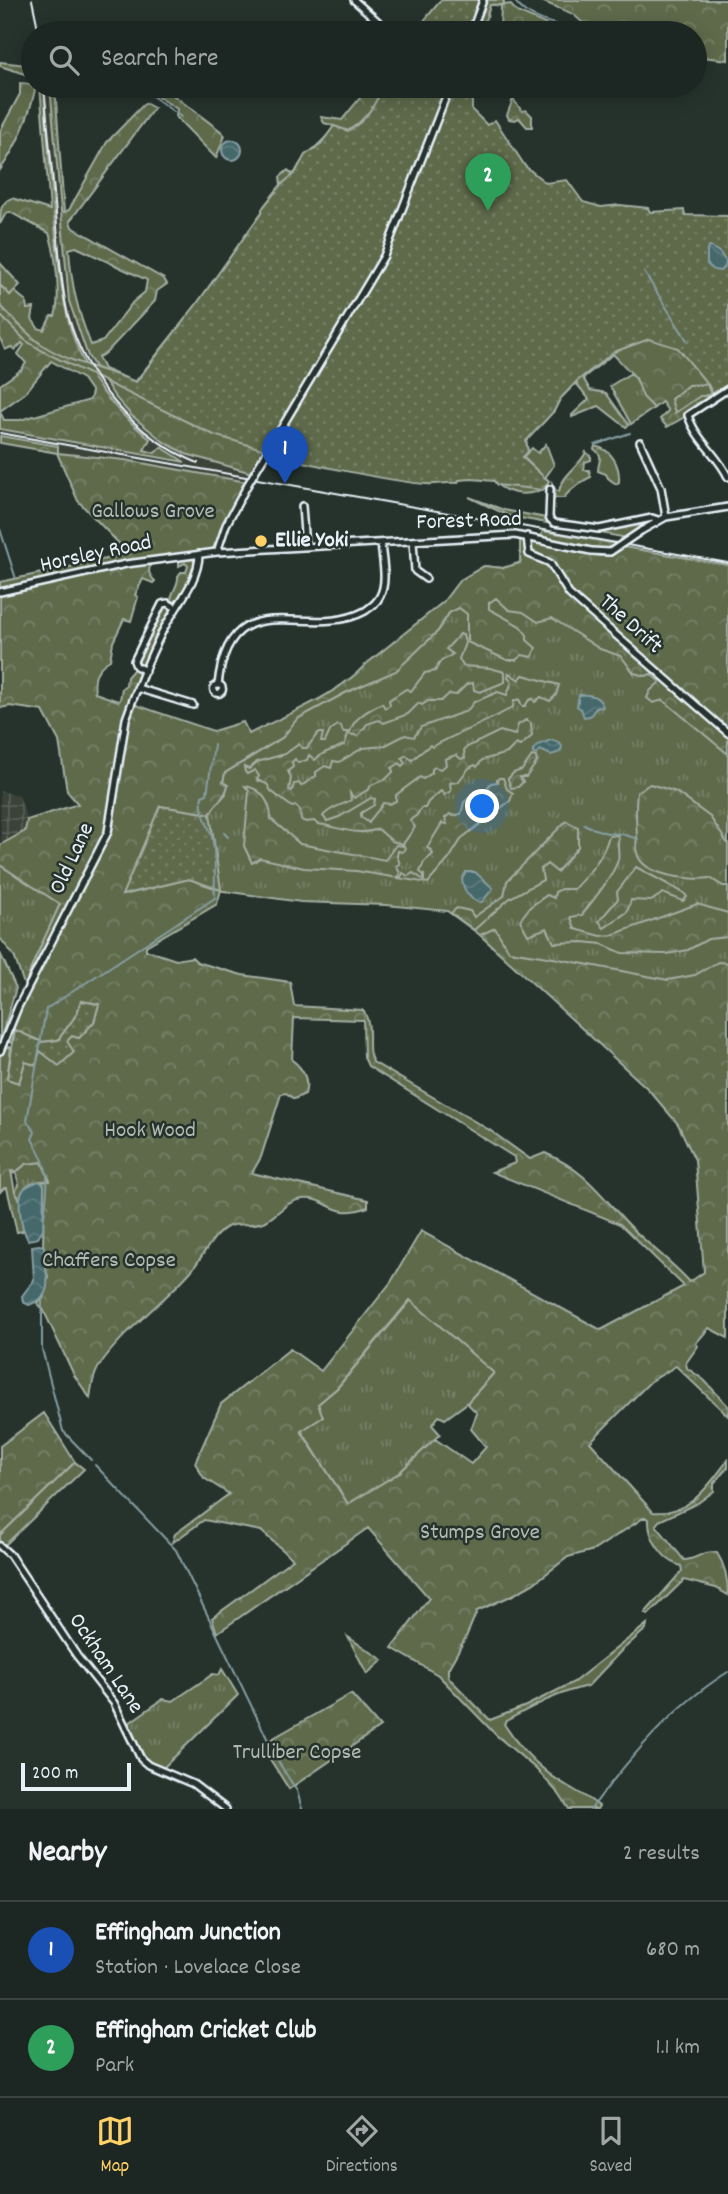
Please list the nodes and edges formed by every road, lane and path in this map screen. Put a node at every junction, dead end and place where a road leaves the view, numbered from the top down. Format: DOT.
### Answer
graph roads {
  1 [pos="354,0"];
  2 [pos="483,0"];
  3 [pos="378,21"];
  4 [pos="475,21"];
  5 [pos="445,98"];
  6 [pos="728,389"];
  7 [pos="640,442"];
  8 [pos="726,466"];
  9 [pos="728,477"];
  10 [pos="550,489"];
  11 [pos="302,506"];
  12 [pos="728,507"];
  13 [pos="666,517"];
  14 [pos="658,520"];
  15 [pos="527,537"];
  16 [pos="413,541"];
  17 [pos="381,543"];
  18 [pos="305,547"];
  19 [pos="221,552"];
  20 [pos="199,554"];
  21 [pos="426,579"];
  22 [pos="0,592"];
  23 [pos="176,608"];
  24 [pos="145,671"];
  25 [pos="218,685"];
  26 [pos="137,688"];
  27 [pos="193,705"];
  28 [pos="728,733"];
  29 [pos="0,1052"];
  30 [pos="0,1546"];
  31 [pos="226,1809"];
  1 -- 3 [label="street"];
  2 -- 4 [label="street"];
  5 -- 19 [label="street, bridge"];
  6 -- 8 [label="street"];
  7 -- 13 [label="street"];
  8 -- 9 [label="street"];
  10 -- 14 [label="street"];
  11 -- 18 [label="street"];
  12 -- 13 [label="street, Forest Road"];
  13 -- 14 [label="street, Forest Road"];
  14 -- 15 [label="street, Forest Road, bridge"];
  15 -- 16 [label="street, Forest Road"];
  15 -- 28 [label="street, The Drift"];
  16 -- 17 [label="street, Forest Road"];
  16 -- 21 [label="street"];
  17 -- 18 [label="street, Forest Road"];
  17 -- 25 [label="street"];
  18 -- 19 [label="street, Forest Road"];
  19 -- 20 [label="street, Forest Road"];
  20 -- 22 [label="street, Horsley Road"];
  20 -- 23 [label="street, Old Lane"];
  23 -- 24 [label="street, Old Lane"];
  23 -- 24 [label="street"];
  24 -- 26 [label="street, Old Lane"];
  26 -- 27 [label="street"];
  26 -- 29 [label="street, Old Lane"];
  30 -- 31 [label="street, Ockham Lane"];
}
